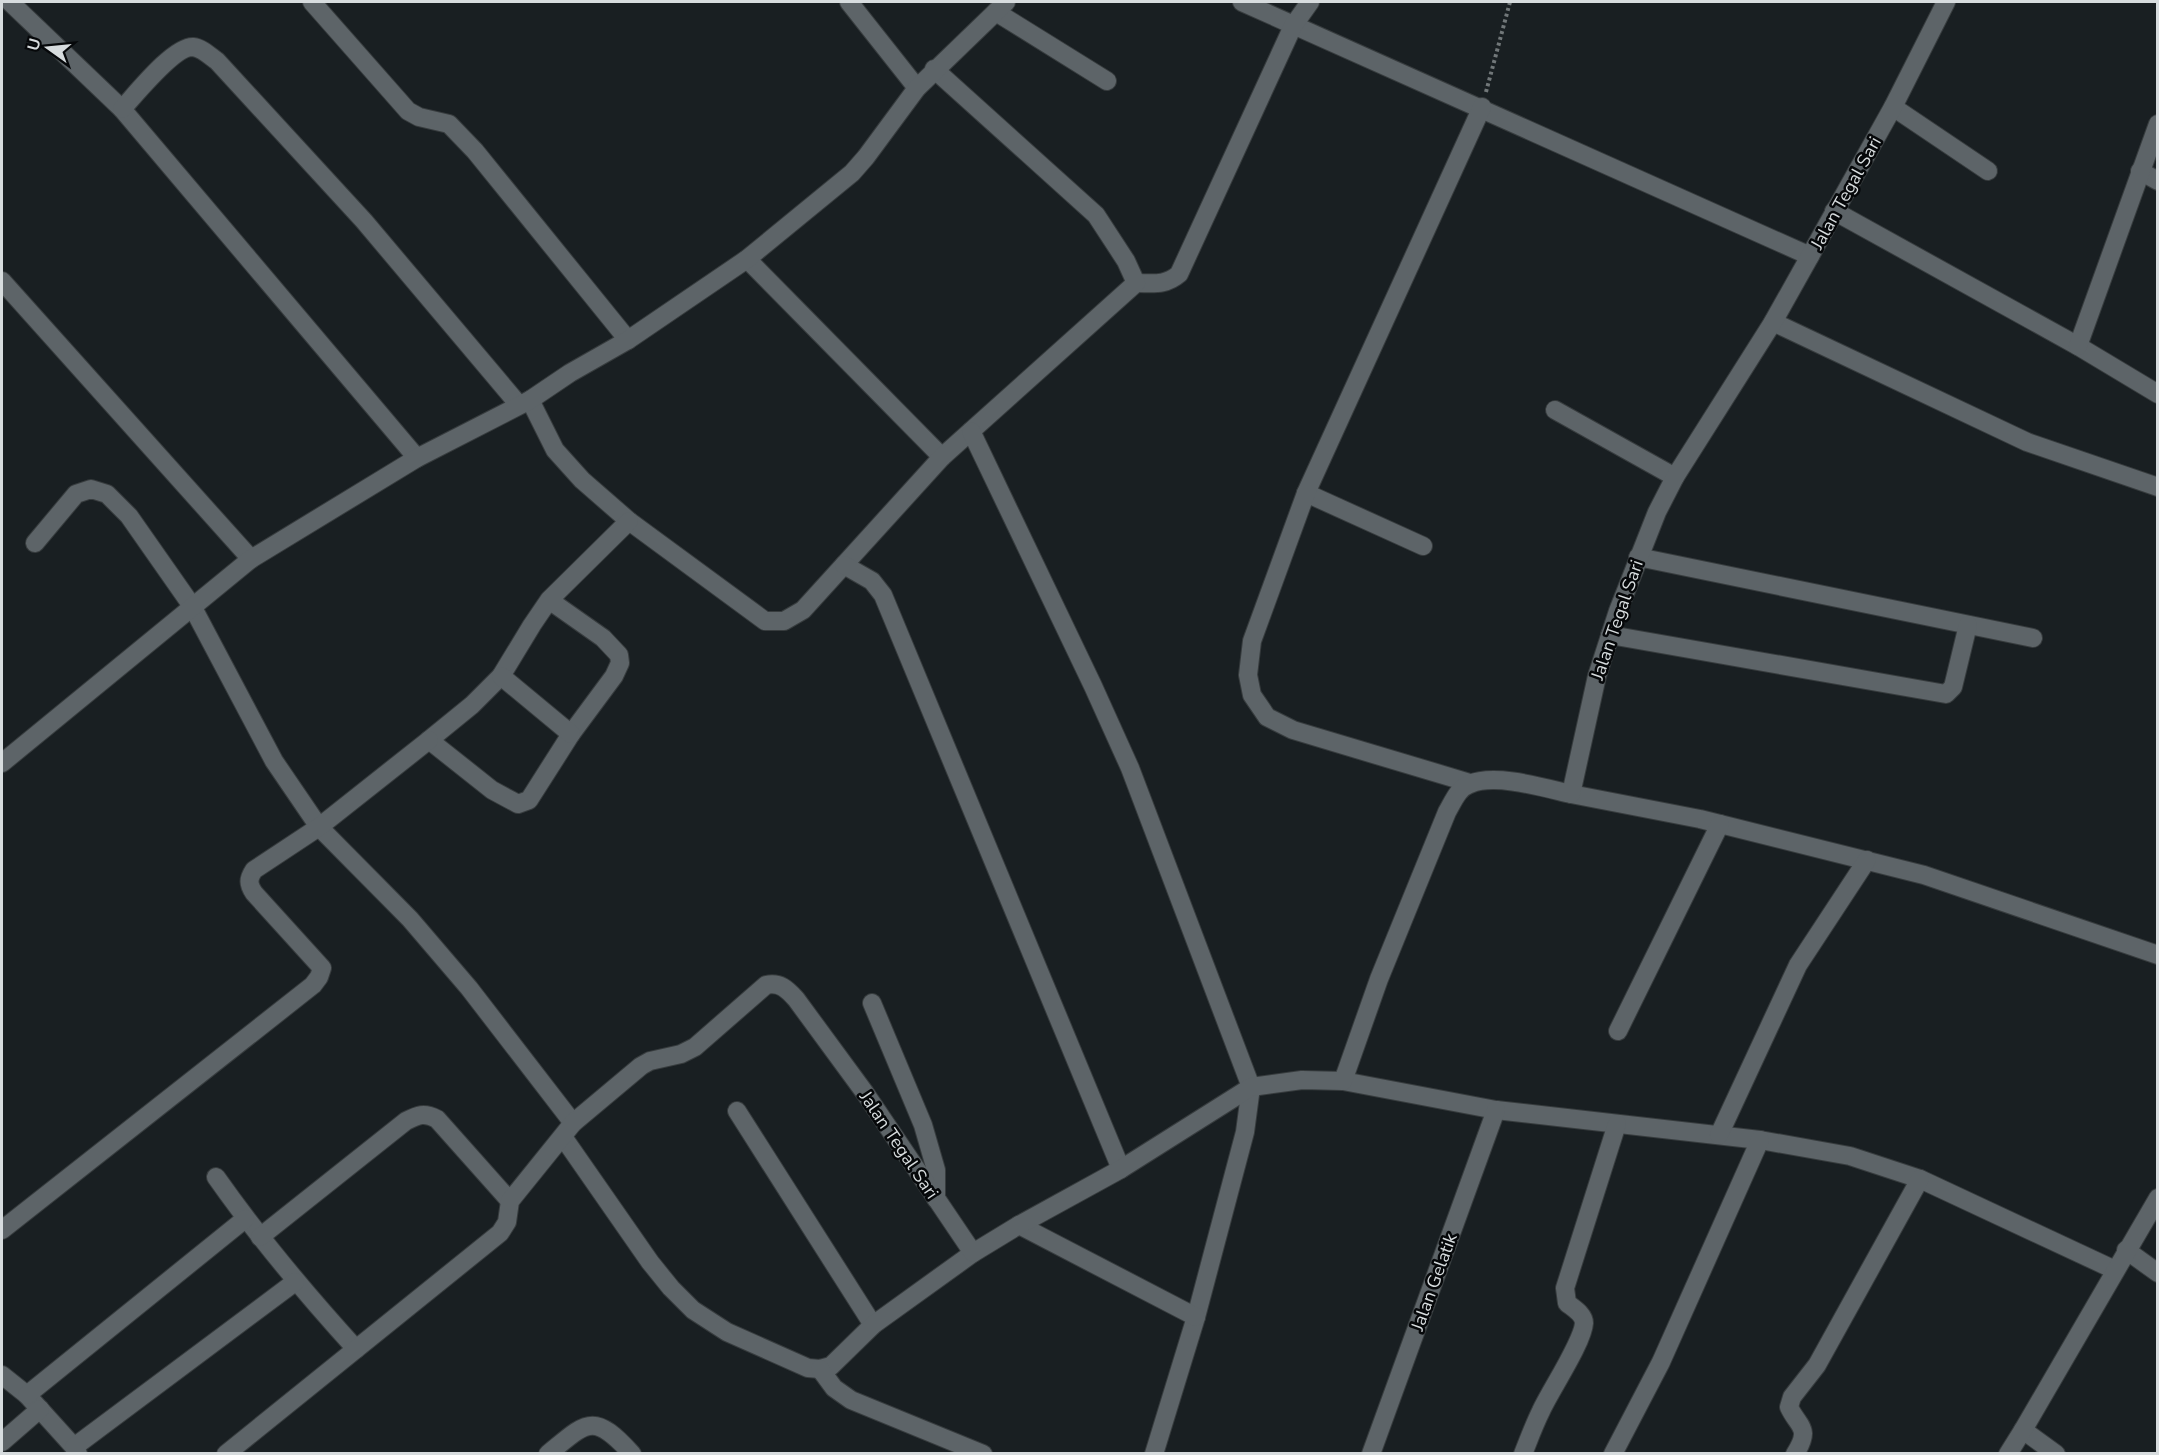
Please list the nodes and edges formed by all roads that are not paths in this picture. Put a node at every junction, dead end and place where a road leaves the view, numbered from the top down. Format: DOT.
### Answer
graph roads {
  1 [pos="9,2"];
  2 [pos="312,2"];
  3 [pos="849,2"];
  4 [pos="1242,2"];
  5 [pos="1310,2"];
  6 [pos="1946,2"];
  7 [pos="1001,7"];
  8 [pos="1293,26"];
  9 [pos="934,69"];
  10 [pos="1107,81"];
  11 [pos="917,88"];
  12 [pos="1482,107"];
  13 [pos="1893,107"];
  14 [pos="122,109"];
  15 [pos="2157,124"];
  16 [pos="1988,171"];
  17 [pos="2140,171"];
  18 [pos="2157,181"];
  19 [pos="1834,211"];
  20 [pos="1810,256"];
  21 [pos="747,259"];
  22 [pos="2,281"];
  23 [pos="1136,282"];
  24 [pos="1773,321"];
  25 [pos="628,340"];
  26 [pos="2078,346"];
  27 [pos="2157,394"];
  28 [pos="524,403"];
  29 [pos="1555,410"];
  30 [pos="971,431"];
  31 [pos="942,457"];
  32 [pos="417,458"];
  33 [pos="1675,477"];
  34 [pos="2157,487"];
  35 [pos="1306,493"];
  36 [pos="629,521"];
  37 [pos="35,543"];
  38 [pos="1423,546"];
  39 [pos="1638,557"];
  40 [pos="251,559"];
  41 [pos="844,566"];
  42 [pos="549,600"];
  43 [pos="192,606"];
  44 [pos="1968,625"];
  45 [pos="1610,635"];
  46 [pos="2033,638"];
  47 [pos="501,676"];
  48 [pos="571,734"];
  49 [pos="429,740"];
  50 [pos="2,763"];
  51 [pos="1470,783"];
  52 [pos="1571,794"];
  53 [pos="1720,824"];
  54 [pos="319,826"];
  55 [pos="1867,860"];
  56 [pos="2157,955"];
  57 [pos="872,1003"];
  58 [pos="1618,1031"];
  59 [pos="1344,1081"];
  60 [pos="1251,1087"];
  61 [pos="1496,1110"];
  62 [pos="737,1111"];
  63 [pos="1617,1124"];
  64 [pos="568,1130"];
  65 [pos="1719,1135"];
  66 [pos="1760,1140"];
  67 [pos="1121,1169"];
  68 [pos="216,1177"];
  69 [pos="1920,1179"];
  70 [pos="2157,1198"];
  71 [pos="936,1199"];
  72 [pos="510,1201"];
  73 [pos="245,1218"];
  74 [pos="1019,1225"];
  75 [pos="2,1230"];
  76 [pos="260,1237"];
  77 [pos="2126,1250"];
  78 [pos="973,1254"];
  79 [pos="2115,1270"];
  80 [pos="2157,1273"];
  81 [pos="296,1282"];
  82 [pos="1196,1317"];
  83 [pos="873,1325"];
  84 [pos="356,1349"];
  85 [pos="820,1369"];
  86 [pos="2,1375"];
  87 [pos="27,1395"];
  88 [pos="40,1409"];
  89 [pos="2024,1430"];
  90 [pos="2,1442"];
  91 [pos="76,1450"];
  92 [pos="226,1454"];
  93 [pos="548,1454"];
  94 [pos="632,1454"];
  95 [pos="983,1454"];
  96 [pos="1154,1454"];
  97 [pos="1371,1454"];
  98 [pos="1523,1454"];
  99 [pos="1613,1454"];
  100 [pos="1795,1454"];
  101 [pos="2008,1454"];
  102 [pos="2056,1454"];
  1 -- 14 [label="street"];
  2 -- 25 [label="street"];
  3 -- 11 [label="street"];
  4 -- 8 [label="street"];
  5 -- 8 [label="street"];
  6 -- 13 [label="street, Jalan Tegal Sari"];
  7 -- 9 [label="street"];
  7 -- 10 [label="street"];
  8 -- 12 [label="street"];
  8 -- 23 [label="street"];
  9 -- 11 [label="street"];
  9 -- 23 [label="street"];
  11 -- 21 [label="street"];
  12 -- 20 [label="street"];
  12 -- 35 [label="street"];
  13 -- 16 [label="street"];
  13 -- 19 [label="street, Jalan Tegal Sari"];
  14 -- 28 [label="street"];
  14 -- 32 [label="street"];
  15 -- 17 [label="street"];
  17 -- 18 [label="street"];
  17 -- 26 [label="street"];
  19 -- 20 [label="street, Jalan Tegal Sari"];
  19 -- 26 [label="street"];
  20 -- 24 [label="street, Jalan Tegal Sari"];
  21 -- 25 [label="street"];
  21 -- 31 [label="street"];
  22 -- 40 [label="street"];
  23 -- 30 [label="street"];
  24 -- 33 [label="street, Jalan Tegal Sari"];
  24 -- 34 [label="street"];
  25 -- 28 [label="street"];
  26 -- 27 [label="street"];
  28 -- 32 [label="street"];
  28 -- 36 [label="street"];
  29 -- 33 [label="street"];
  30 -- 31 [label="street"];
  30 -- 60 [label="street"];
  31 -- 41 [label="street"];
  32 -- 40 [label="street"];
  33 -- 39 [label="street, Jalan Tegal Sari"];
  35 -- 38 [label="street"];
  35 -- 51 [label="street"];
  36 -- 41 [label="street"];
  36 -- 42 [label="street"];
  37 -- 43 [label="street"];
  39 -- 44 [label="street"];
  39 -- 45 [label="street, Jalan Tegal Sari"];
  40 -- 43 [label="street"];
  41 -- 67 [label="street"];
  42 -- 47 [label="street"];
  42 -- 48 [label="street"];
  43 -- 50 [label="street"];
  43 -- 54 [label="street"];
  44 -- 45 [label="street"];
  44 -- 46 [label="street"];
  45 -- 52 [label="street, Jalan Tegal Sari"];
  47 -- 48 [label="street"];
  47 -- 49 [label="street"];
  48 -- 49 [label="street"];
  49 -- 54 [label="street"];
  51 -- 52 [label="street"];
  51 -- 59 [label="street"];
  52 -- 53 [label="street"];
  53 -- 55 [label="street"];
  53 -- 58 [label="street"];
  54 -- 64 [label="street"];
  54 -- 75 [label="street"];
  55 -- 56 [label="street"];
  55 -- 65 [label="street"];
  57 -- 71 [label="street"];
  59 -- 60 [label="street"];
  59 -- 61 [label="street"];
  60 -- 67 [label="street"];
  60 -- 82 [label="street"];
  61 -- 63 [label="street"];
  61 -- 97 [label="street, Jalan Gelatik"];
  62 -- 83 [label="street"];
  63 -- 65 [label="street"];
  63 -- 98 [label="street"];
  64 -- 71 [label="street, Jalan Tegal Sari"];
  64 -- 72 [label="street, Jalan Tegal Sari"];
  64 -- 85 [label="street"];
  65 -- 66 [label="street"];
  66 -- 69 [label="street"];
  66 -- 99 [label="street"];
  67 -- 74 [label="street"];
  68 -- 73 [label="street"];
  69 -- 79 [label="street"];
  69 -- 100 [label="street"];
  70 -- 77 [label="street"];
  71 -- 78 [label="street, Jalan Tegal Sari"];
  72 -- 76 [label="street"];
  72 -- 84 [label="street"];
  73 -- 76 [label="street"];
  73 -- 87 [label="street"];
  74 -- 78 [label="street"];
  74 -- 82 [label="street"];
  76 -- 81 [label="street"];
  77 -- 79 [label="street"];
  77 -- 80 [label="street"];
  78 -- 83 [label="street"];
  79 -- 89 [label="street"];
  81 -- 84 [label="street"];
  81 -- 91 [label="street"];
  82 -- 96 [label="street"];
  83 -- 85 [label="street"];
  84 -- 92 [label="street"];
  85 -- 95 [label="street"];
  86 -- 87 [label="street"];
  87 -- 88 [label="street"];
  88 -- 90 [label="street"];
  88 -- 91 [label="street"];
  89 -- 101 [label="street"];
  89 -- 102 [label="street"];
  93 -- 94 [label="street"];
}
